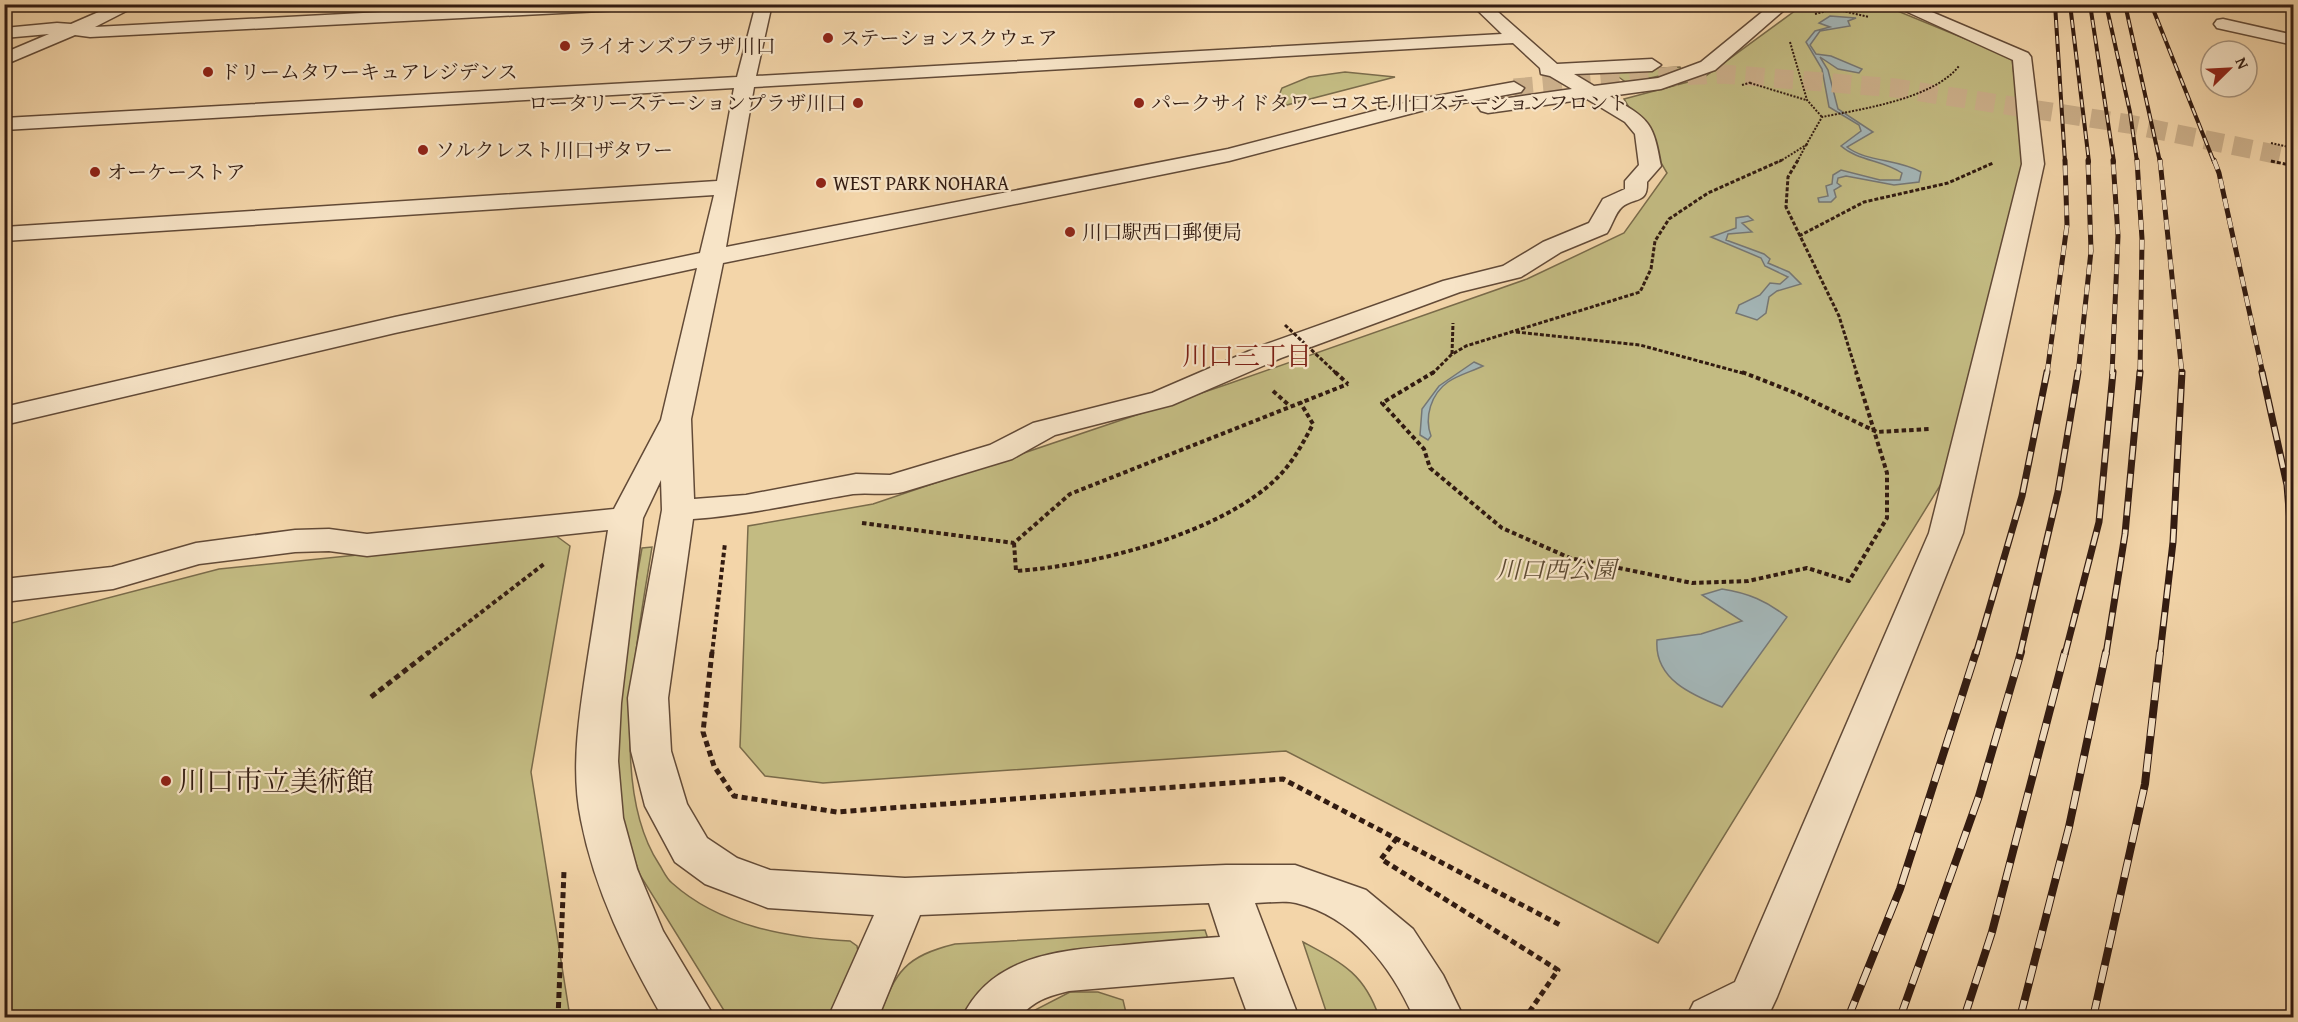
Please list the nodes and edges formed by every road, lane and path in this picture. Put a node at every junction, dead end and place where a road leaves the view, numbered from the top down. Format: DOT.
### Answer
graph roads {
  1 [pos="132,4"];
  2 [pos="640,4"];
  3 [pos="764,4"];
  4 [pos="1479,4"];
  5 [pos="1784,4"];
  6 [pos="1898,4"];
  7 [pos="1809,18"];
  8 [pos="1872,18"];
  9 [pos="2223,24"];
  10 [pos="73,30"];
  11 [pos="4,33"];
  12 [pos="1789,36"];
  13 [pos="1516,38"];
  14 [pos="2294,40"];
  15 [pos="1726,49"];
  16 [pos="1956,58"];
  17 [pos="4,60"];
  18 [pos="1552,69"];
  19 [pos="1738,80"];
  20 [pos="745,81"];
  21 [pos="1514,88"];
  22 [pos="1587,93"];
  23 [pos="1807,100"];
  24 [pos="1822,117"];
  25 [pos="4,124"];
  26 [pos="2271,143"];
  27 [pos="1808,144"];
  28 [pos="2294,148"];
  29 [pos="2271,161"];
  30 [pos="2294,166"];
  31 [pos="2033,167"];
  32 [pos="727,187"];
  33 [pos="954,210"];
  34 [pos="4,234"];
  35 [pos="1799,236"];
  36 [pos="710,258"];
  37 [pos="1285,325"];
  38 [pos="1515,332"];
  39 [pos="1454,337"];
  40 [pos="1452,356"];
  41 [pos="1300,402"];
  42 [pos="4,416"];
  43 [pos="676,419"];
  44 [pos="1971,427"];
  45 [pos="1877,432"];
  46 [pos="678,510"];
  47 [pos="626,518"];
  48 [pos="859,523"];
  49 [pos="726,533"];
  50 [pos="1014,543"];
  51 [pos="550,560"];
  52 [pos="4,591"];
  53 [pos="371,697"];
  54 [pos="1397,838"];
  55 [pos="1226,884"];
  56 [pos="905,897"];
  57 [pos="1562,926"];
  58 [pos="1249,955"];
  59 [pos="690,1017"];
  60 [pos="853,1017"];
  61 [pos="987,1017"];
  62 [pos="1274,1017"];
  63 [pos="1438,1017"];
  64 [pos="1526,1017"];
  65 [pos="1711,1017"];
  1 -- 10 [label="street"];
  2 -- 10 [label="street"];
  3 -- 20 [label="street"];
  4 -- 13 [label="street"];
  5 -- 15 [label="street"];
  6 -- 31 [label="street"];
  7 -- 8 [label="path"];
  9 -- 14 [label="street"];
  10 -- 11 [label="street"];
  10 -- 17 [label="street"];
  12 -- 23 [label="path"];
  13 -- 18 [label="street"];
  13 -- 20 [label="street"];
  15 -- 18 [label="street"];
  15 -- 22 [label="street"];
  16 -- 24 [label="path"];
  18 -- 22 [label="street"];
  18 -- 33 [label="street"];
  19 -- 23 [label="path"];
  20 -- 25 [label="street"];
  20 -- 32 [label="street"];
  21 -- 33 [label="street"];
  22 -- 33 [label="street"];
  22 -- 46 [label="street"];
  23 -- 24 [label="path"];
  24 -- 27 [label="path"];
  26 -- 28 [label="path"];
  27 -- 35 [label="path"];
  27 -- 38 [label="path"];
  29 -- 30 [label="path"];
  31 -- 35 [label="path"];
  31 -- 44 [label="street"];
  32 -- 34 [label="street"];
  32 -- 36 [label="street"];
  33 -- 36 [label="street"];
  35 -- 45 [label="path"];
  36 -- 42 [label="street"];
  36 -- 43 [label="street"];
  37 -- 41 [label="path, bridge"];
  38 -- 40 [label="path"];
  38 -- 45 [label="path"];
  39 -- 40 [label="path"];
  40 -- 45 [label="path"];
  41 -- 50 [label="path"];
  41 -- 50 [label="path"];
  43 -- 46 [label="street"];
  43 -- 47 [label="street"];
  44 -- 45 [label="path"];
  44 -- 65 [label="street"];
  46 -- 56 [label="street"];
  47 -- 52 [label="street"];
  47 -- 59 [label="street"];
  48 -- 50 [label="path"];
  49 -- 54 [label="path"];
  51 -- 53 [label="path"];
  54 -- 57 [label="path"];
  54 -- 64 [label="path"];
  55 -- 56 [label="street"];
  55 -- 58 [label="street"];
  55 -- 63 [label="street"];
  56 -- 60 [label="street"];
  58 -- 61 [label="street"];
  58 -- 62 [label="street"];
}
